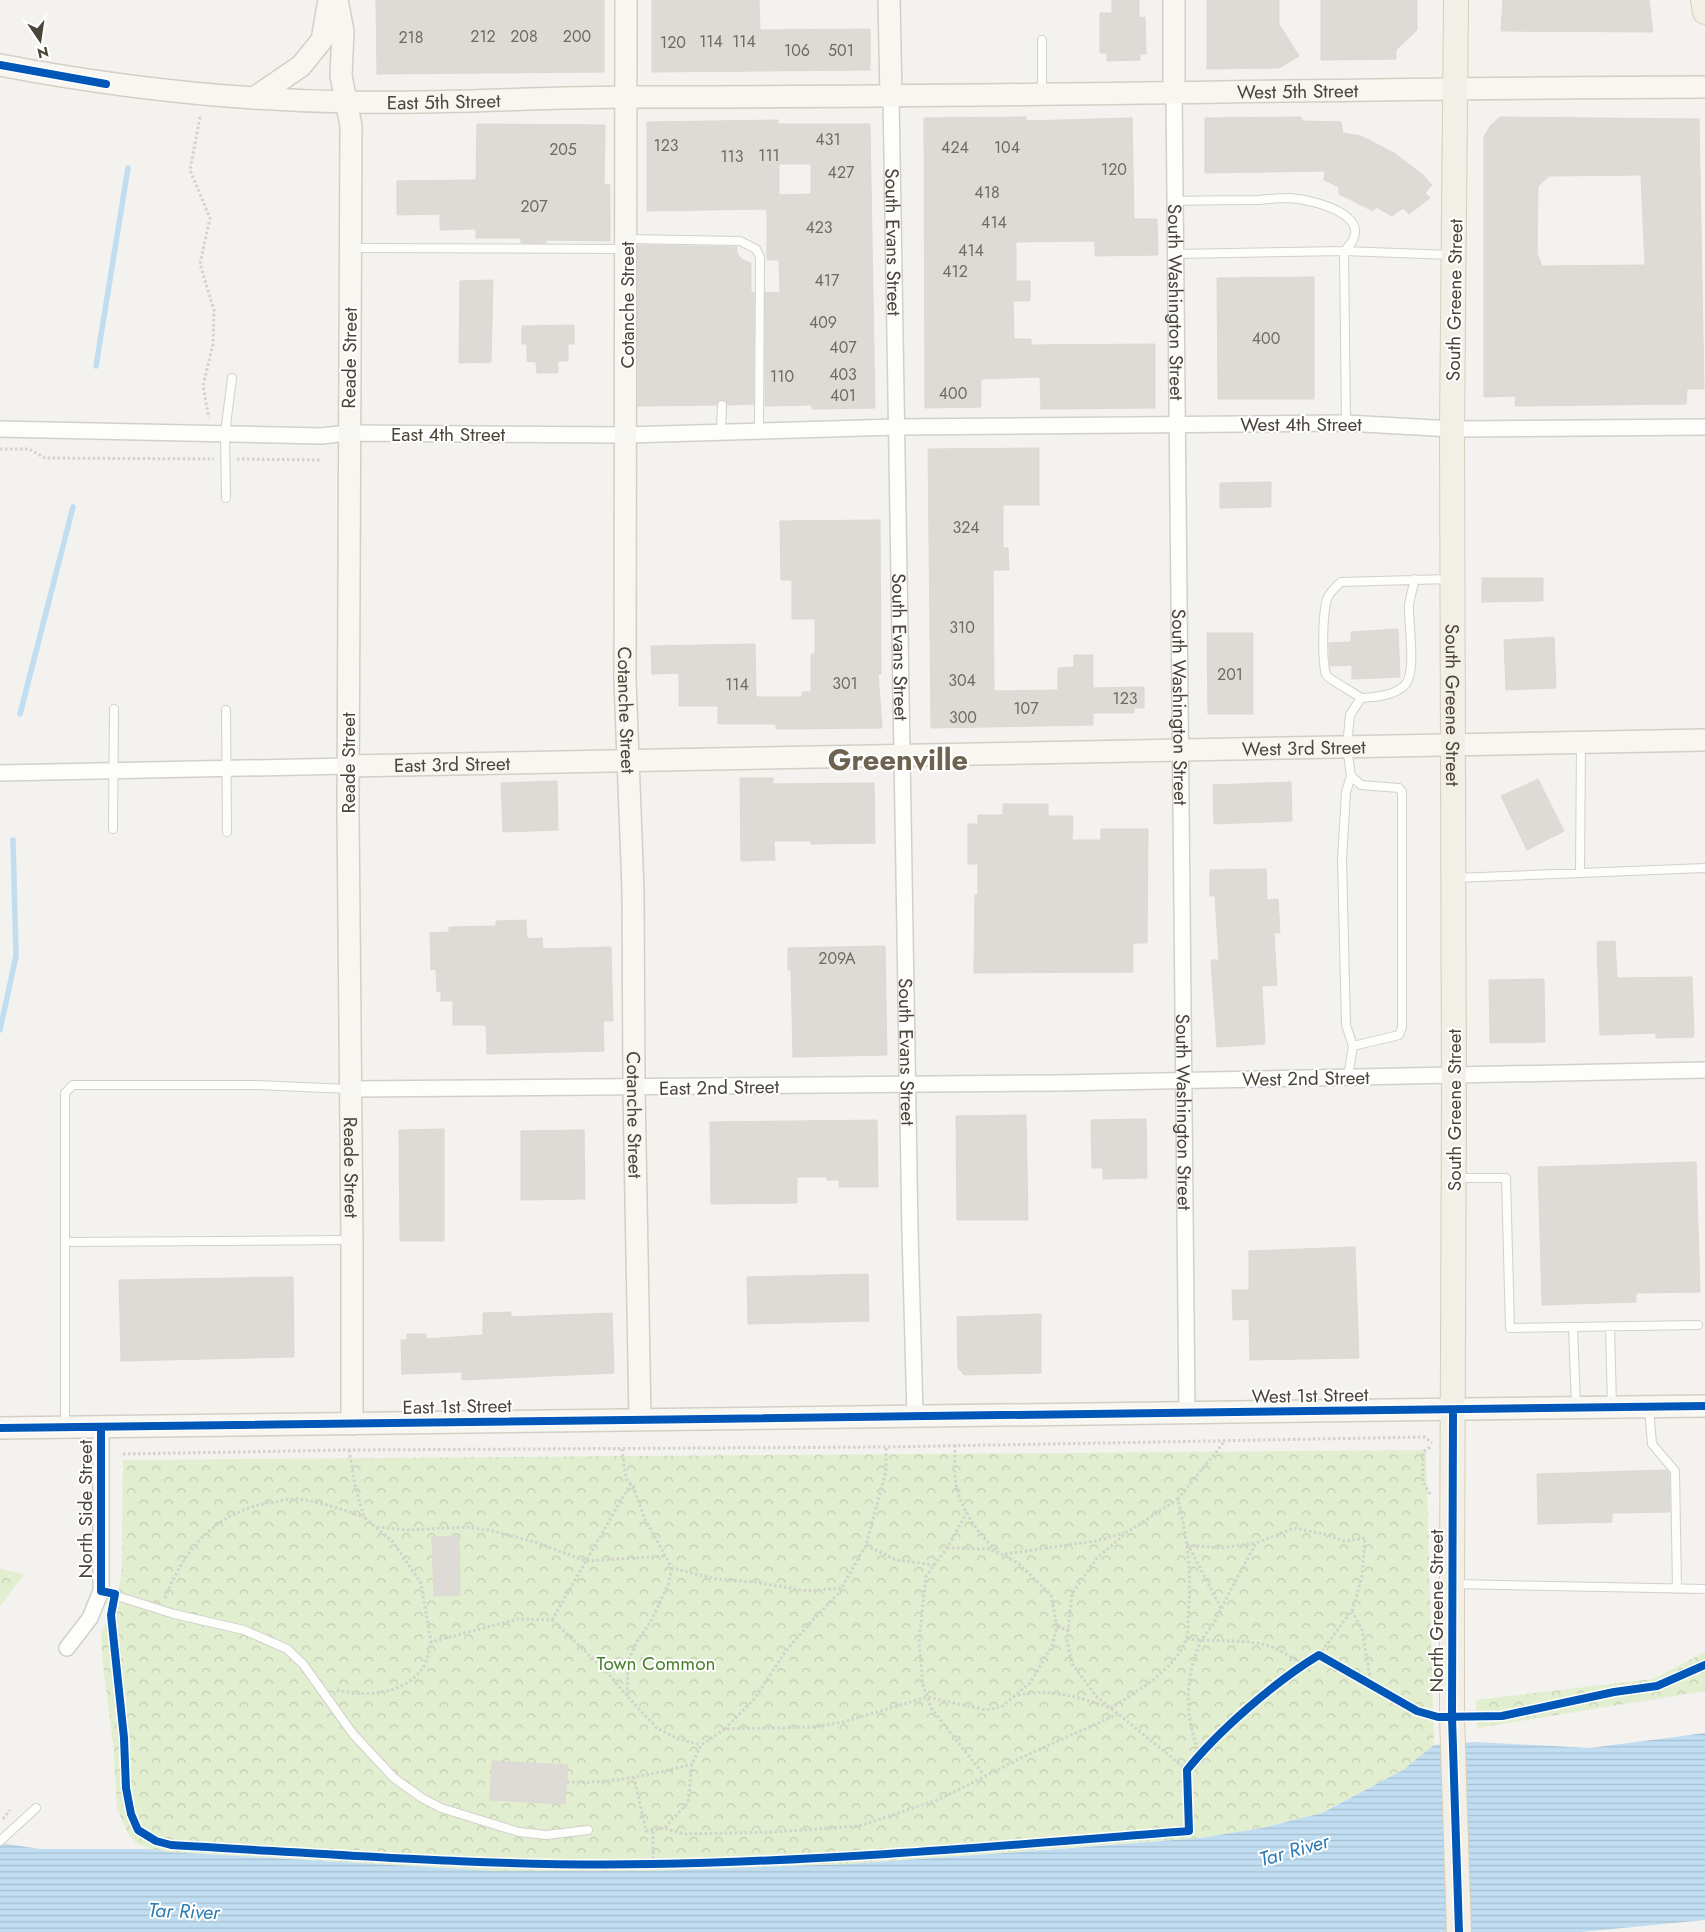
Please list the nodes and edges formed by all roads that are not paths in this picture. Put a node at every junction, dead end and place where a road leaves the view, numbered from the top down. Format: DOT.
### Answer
graph roads {
  1 [pos="330,0"];
  2 [pos="337,0"];
  3 [pos="626,0"];
  4 [pos="889,0"];
  5 [pos="1174,0"];
  6 [pos="1456,0"];
  7 [pos="1703,0"];
  8 [pos="1705,12"];
  9 [pos="1042,40"];
  10 [pos="0,65"];
  11 [pos="1705,87"];
  12 [pos="1456,89"];
  13 [pos="1174,93"];
  14 [pos="1042,94"];
  15 [pos="257,96"];
  16 [pos="891,96"];
  17 [pos="628,97"];
  18 [pos="348,102"];
  19 [pos="1175,201"];
  20 [pos="627,244"];
  21 [pos="350,248"];
  22 [pos="1344,251"];
  23 [pos="1175,254"];
  24 [pos="1454,255"];
  25 [pos="232,378"];
  26 [pos="722,405"];
  27 [pos="1346,423"];
  28 [pos="1177,425"];
  29 [pos="1705,427"];
  30 [pos="896,428"];
  31 [pos="1452,429"];
  32 [pos="0,430"];
  33 [pos="759,430"];
  34 [pos="722,432"];
  35 [pos="226,433"];
  36 [pos="348,434"];
  37 [pos="626,435"];
  38 [pos="226,498"];
  39 [pos="1416,579"];
  40 [pos="1452,579"];
  41 [pos="1362,698"];
  42 [pos="114,709"];
  43 [pos="226,710"];
  44 [pos="1705,740"];
  45 [pos="1581,742"];
  46 [pos="1453,745"];
  47 [pos="1347,746"];
  48 [pos="1180,749"];
  49 [pos="902,755"];
  50 [pos="630,762"];
  51 [pos="348,766"];
  52 [pos="225,768"];
  53 [pos="113,770"];
  54 [pos="0,773"];
  55 [pos="1351,776"];
  56 [pos="113,829"];
  57 [pos="226,832"];
  58 [pos="1705,868"];
  59 [pos="1580,873"];
  60 [pos="1453,878"];
  61 [pos="1353,1046"];
  62 [pos="1705,1070"];
  63 [pos="1454,1075"];
  64 [pos="1348,1077"];
  65 [pos="1184,1080"];
  66 [pos="908,1083"];
  67 [pos="634,1088"];
  68 [pos="351,1089"];
  69 [pos="1454,1178"];
  70 [pos="352,1240"];
  71 [pos="65,1242"];
  72 [pos="1698,1325"];
  73 [pos="1610,1326"];
  74 [pos="1573,1327"];
  75 [pos="1705,1406"];
  76 [pos="1649,1407"];
  77 [pos="1612,1408"];
  78 [pos="1576,1409"];
  79 [pos="1454,1410"];
  80 [pos="1187,1413"];
  81 [pos="915,1415"];
  82 [pos="640,1420"];
  83 [pos="352,1424"];
  84 [pos="0,1428"];
  85 [pos="65,1428"];
  86 [pos="102,1428"];
  87 [pos="1452,1584"];
  88 [pos="1677,1589"];
  89 [pos="1705,1590"];
  90 [pos="101,1591"];
  91 [pos="67,1648"];
  92 [pos="36,1808"];
  93 [pos="588,1830"];
  94 [pos="0,1841"];
  95 [pos="1459,1932"];
  1 -- 15 [label="street"];
  2 -- 18 [label="street, Reade Street"];
  3 -- 17 [label="street, Cotanche Street"];
  4 -- 16 [label="street, South Evans Street"];
  5 -- 13 [label="street, South Washington Street"];
  6 -- 12 [label="main road, South Greene Street"];
  7 -- 8 [label="main road"];
  9 -- 14 [label="lane"];
  10 -- 15 [label="street, East 5th Street"];
  11 -- 12 [label="street, West 5th Street"];
  12 -- 13 [label="street, West 5th Street"];
  12 -- 24 [label="main road, South Greene Street"];
  13 -- 14 [label="street, West 5th Street"];
  13 -- 19 [label="street, South Washington Street"];
  14 -- 16 [label="street, West 5th Street"];
  15 -- 18 [label="street, East 5th Street"];
  16 -- 17 [label="street, East 5th Street"];
  16 -- 30 [label="street, South Evans Street"];
  17 -- 18 [label="street, East 5th Street"];
  17 -- 20 [label="street, Cotanche Street"];
  18 -- 21 [label="street, Reade Street"];
  19 -- 22 [label="lane"];
  19 -- 23 [label="street, South Washington Street"];
  20 -- 21 [label="lane"];
  20 -- 33 [label="lane"];
  20 -- 37 [label="street, Cotanche Street"];
  21 -- 36 [label="street, Reade Street"];
  22 -- 23 [label="lane"];
  22 -- 24 [label="lane"];
  22 -- 27 [label="lane"];
  23 -- 28 [label="street, South Washington Street"];
  24 -- 31 [label="main road, South Greene Street"];
  25 -- 35 [label="lane"];
  26 -- 34 [label="lane"];
  27 -- 28 [label="street, West 4th Street"];
  27 -- 31 [label="street, West 4th Street"];
  28 -- 30 [label="street, West 4th Street"];
  28 -- 48 [label="street, South Washington Street"];
  29 -- 31 [label="street, West 4th Street"];
  30 -- 33 [label="street, East 4th Street"];
  30 -- 49 [label="street, South Evans Street"];
  31 -- 40 [label="main road, South Greene Street"];
  32 -- 35 [label="street, East 4th Street"];
  33 -- 34 [label="street, East 4th Street"];
  34 -- 37 [label="street, East 4th Street"];
  35 -- 36 [label="street, East 4th Street"];
  35 -- 38 [label="lane"];
  36 -- 37 [label="street, East 4th Street"];
  36 -- 51 [label="street, Reade Street"];
  37 -- 50 [label="street, Cotanche Street"];
  39 -- 40 [label="lane"];
  39 -- 41 [label="lane"];
  39 -- 41 [label="lane"];
  40 -- 46 [label="main road, South Greene Street"];
  41 -- 47 [label="lane"];
  42 -- 53 [label="lane"];
  43 -- 52 [label="lane"];
  44 -- 45 [label="street, West 3rd Street"];
  45 -- 46 [label="street, West 3rd Street"];
  45 -- 59 [label="lane"];
  46 -- 47 [label="street, West 3rd Street"];
  46 -- 60 [label="main road, South Greene Street"];
  47 -- 48 [label="street, West 3rd Street"];
  47 -- 55 [label="lane"];
  48 -- 49 [label="street, West 3rd Street"];
  48 -- 65 [label="street, South Washington Street"];
  49 -- 50 [label="street, East 3rd Street"];
  49 -- 66 [label="street, South Evans Street"];
  50 -- 51 [label="street, East 3rd Street"];
  50 -- 67 [label="street, Cotanche Street"];
  51 -- 52 [label="street, East 3rd Street"];
  51 -- 68 [label="street, Reade Street"];
  52 -- 53 [label="street, East 3rd Street"];
  52 -- 57 [label="lane"];
  53 -- 54 [label="street, East 3rd Street"];
  53 -- 56 [label="lane"];
  55 -- 61 [label="lane"];
  55 -- 61 [label="lane"];
  58 -- 59 [label="lane"];
  59 -- 60 [label="lane"];
  60 -- 63 [label="main road, South Greene Street"];
  61 -- 64 [label="lane"];
  62 -- 63 [label="street, West 2nd Street"];
  63 -- 64 [label="street, West 2nd Street"];
  63 -- 69 [label="main road, South Greene Street"];
  64 -- 65 [label="street, West 2nd Street"];
  65 -- 66 [label="street, West 2nd Street"];
  65 -- 80 [label="street, South Washington Street"];
  66 -- 67 [label="street, East 2nd Street"];
  66 -- 81 [label="street, South Evans Street"];
  67 -- 68 [label="street, East 2nd Street"];
  67 -- 82 [label="street, Cotanche Street"];
  68 -- 70 [label="street, Reade Street"];
  68 -- 71 [label="lane"];
  69 -- 74 [label="lane"];
  69 -- 79 [label="main road, South Greene Street"];
  70 -- 71 [label="lane"];
  70 -- 83 [label="street, Reade Street"];
  71 -- 85 [label="lane"];
  72 -- 73 [label="lane"];
  73 -- 74 [label="lane"];
  73 -- 77 [label="lane"];
  74 -- 78 [label="lane"];
  75 -- 76 [label="street, West 1st Street"];
  76 -- 77 [label="street, West 1st Street"];
  76 -- 88 [label="lane"];
  77 -- 78 [label="street, West 1st Street"];
  78 -- 79 [label="street, West 1st Street"];
  79 -- 80 [label="street, West 1st Street"];
  79 -- 87 [label="main road, North Greene Street"];
  80 -- 81 [label="street, West 1st Street"];
  81 -- 82 [label="street, East 1st Street"];
  82 -- 83 [label="street, East 1st Street"];
  83 -- 86 [label="street, East 1st Street"];
  84 -- 85 [label="street, East 1st Street"];
  85 -- 86 [label="street, East 1st Street"];
  86 -- 90 [label="street, North Side Street"];
  87 -- 88 [label="lane"];
  87 -- 95 [label="main road, North Greene Street"];
  88 -- 89 [label="lane"];
  90 -- 91 [label="street, North Side Street"];
  90 -- 93 [label="lane"];
  92 -- 94 [label="lane"];
}
